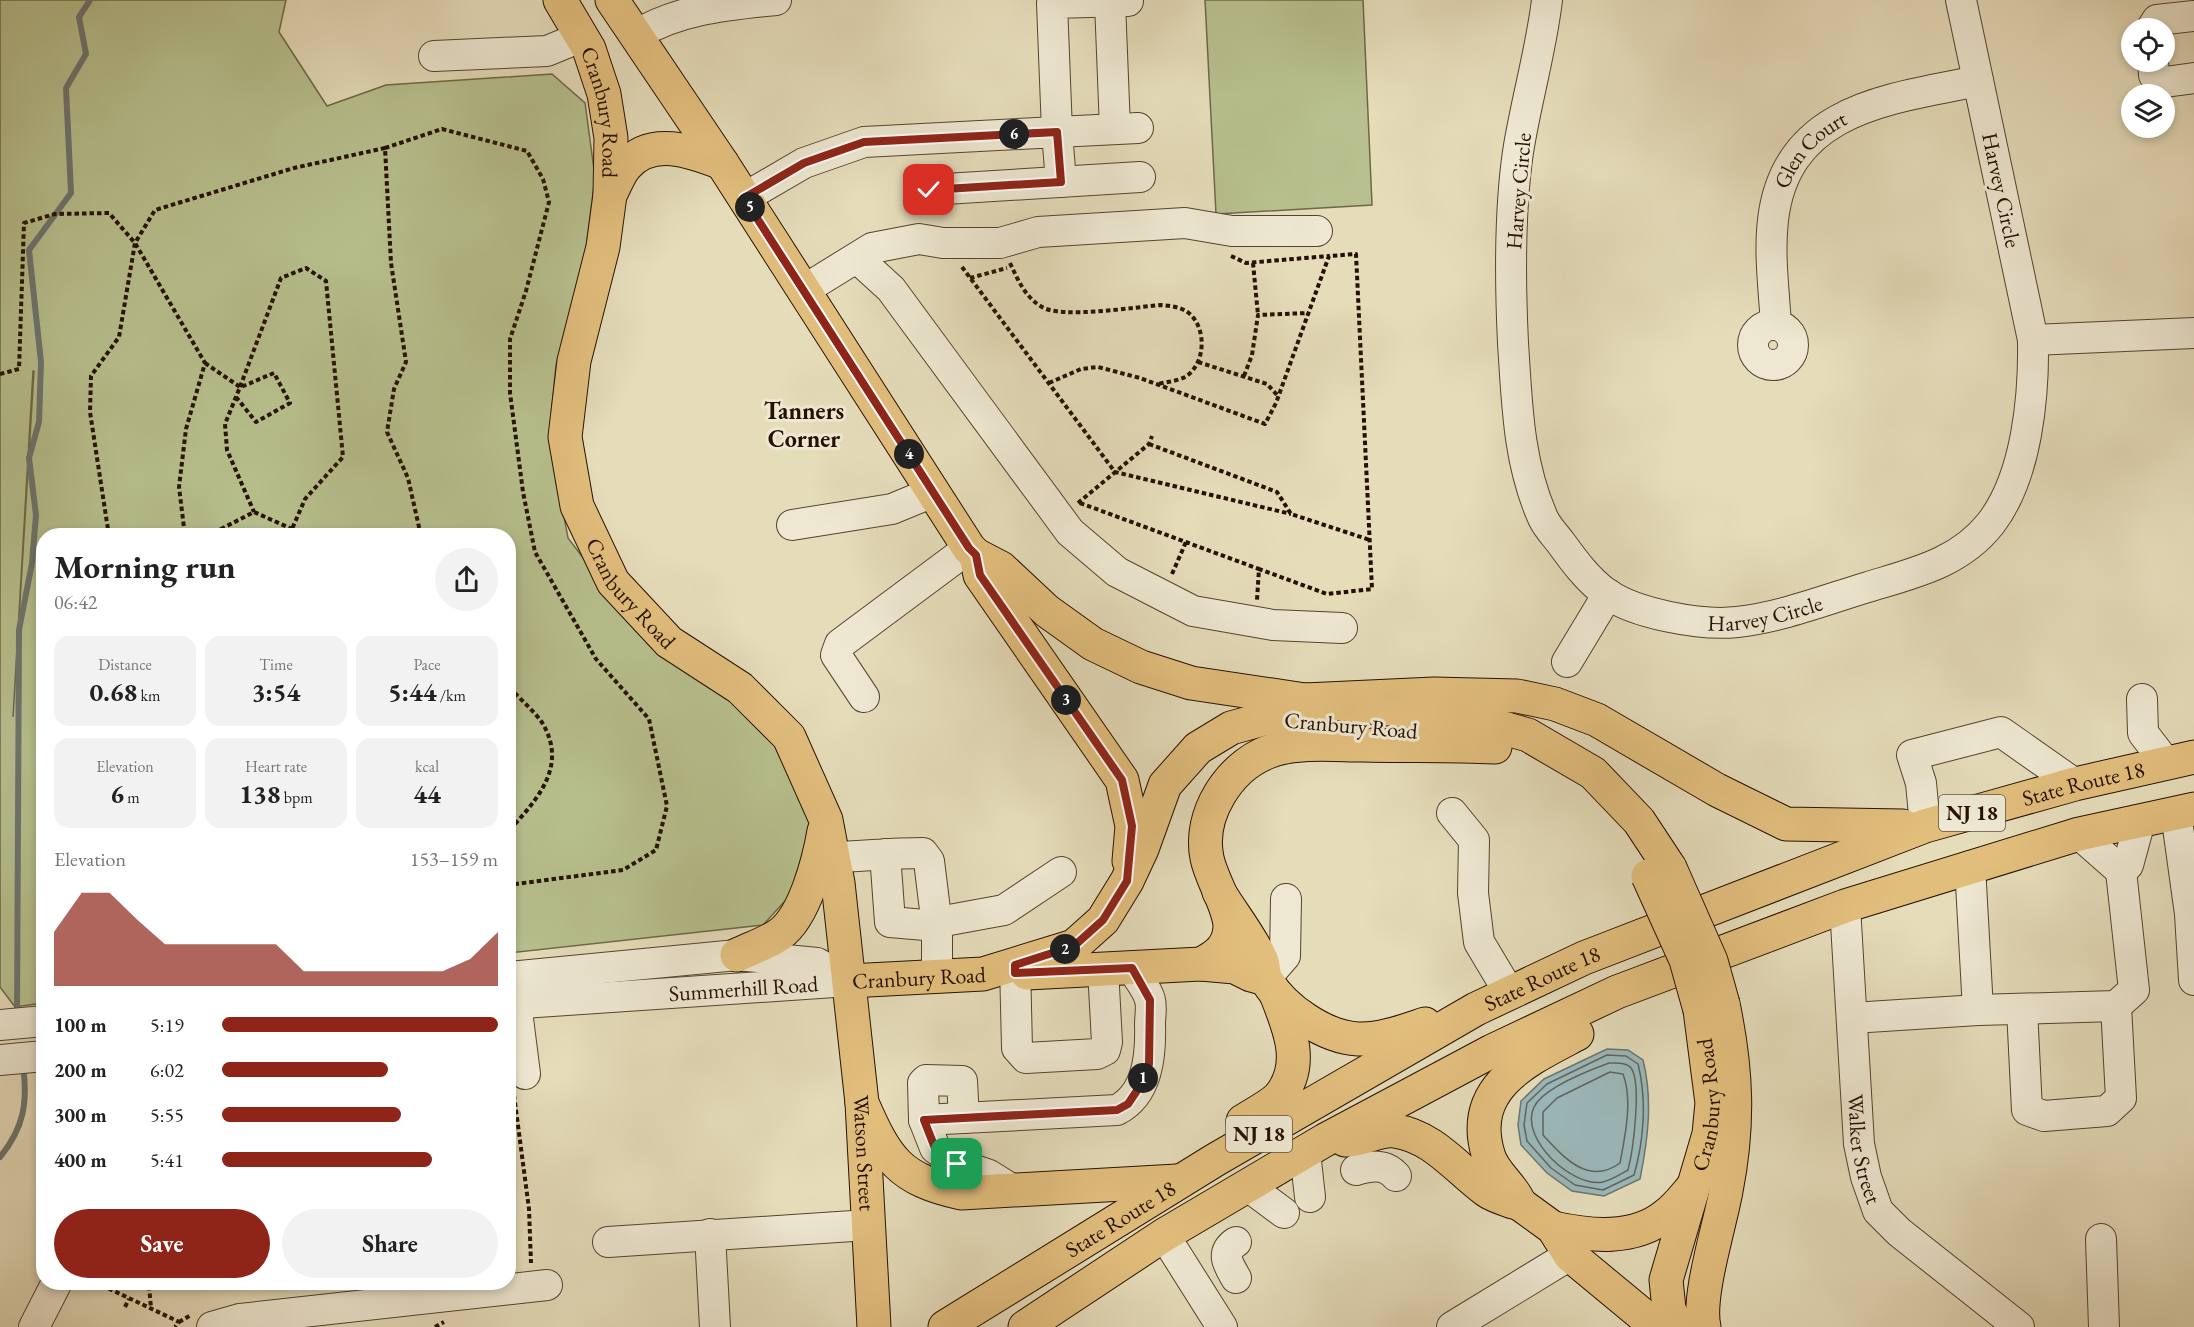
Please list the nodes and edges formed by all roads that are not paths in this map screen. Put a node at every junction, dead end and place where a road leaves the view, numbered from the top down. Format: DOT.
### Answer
graph roads {
  1 [pos="560,0"];
  2 [pos="612,0"];
  3 [pos="776,0"];
  4 [pos="1547,0"];
  5 [pos="1960,0"];
  6 [pos="1119,1"];
  7 [pos="1050,2"];
  8 [pos="2194,16"];
  9 [pos="2175,18"];
  10 [pos="636,35"];
  11 [pos="582,37"];
  12 [pos="434,56"];
  13 [pos="2154,72"];
  14 [pos="2194,78"];
  15 [pos="1978,81"];
  16 [pos="1057,132"];
  17 [pos="722,163"];
  18 [pos="1140,177"];
  19 [pos="1061,182"];
  20 [pos="929,190"];
  21 [pos="610,195"];
  22 [pos="744,198"];
  23 [pos="1323,244"];
  24 [pos="857,258"];
  25 [pos="804,290"];
  26 [pos="1776,325"];
  27 [pos="2194,333"];
  28 [pos="2033,340"];
  29 [pos="933,492"];
  30 [pos="792,525"];
  31 [pos="972,551"];
  32 [pos="1608,594"];
  33 [pos="1342,628"];
  34 [pos="1567,662"];
  35 [pos="864,697"];
  36 [pos="2142,699"];
  37 [pos="1305,700"];
  38 [pos="2194,746"];
  39 [pos="1495,747"];
  40 [pos="2180,760"];
  41 [pos="2075,784"];
  42 [pos="1452,813"];
  43 [pos="2174,816"];
  44 [pos="826,820"];
  45 [pos="1925,826"];
  46 [pos="2079,834"];
  47 [pos="885,854"];
  48 [pos="833,857"];
  49 [pos="1970,866"];
  50 [pos="2121,871"];
  51 [pos="1061,872"];
  52 [pos="1659,872"];
  53 [pos="1127,881"];
  54 [pos="1219,892"];
  55 [pos="1286,899"];
  56 [pos="1845,906"];
  57 [pos="2192,925"];
  58 [pos="937,926"];
  59 [pos="737,955"];
  60 [pos="1185,965"];
  61 [pos="1118,968"];
  62 [pos="1004,971"];
  63 [pos="937,976"];
  64 [pos="2194,980"];
  65 [pos="849,981"];
  66 [pos="1270,986"];
  67 [pos="1617,992"];
  68 [pos="516,994"];
  69 [pos="1510,994"];
  70 [pos="516,995"];
  71 [pos="1150,1000"];
  72 [pos="2116,1006"];
  73 [pos="1712,1007"];
  74 [pos="1476,1009"];
  75 [pos="2022,1009"];
  76 [pos="1978,1010"];
  77 [pos="1852,1018"];
  78 [pos="36,1022"];
  79 [pos="0,1025"];
  80 [pos="516,1051"];
  81 [pos="36,1057"];
  82 [pos="0,1060"];
  83 [pos="519,1084"];
  84 [pos="862,1103"];
  85 [pos="964,1118"];
  86 [pos="924,1120"];
  87 [pos="1315,1146"];
  88 [pos="1215,1160"];
  89 [pos="1356,1170"];
  90 [pos="1396,1176"];
  91 [pos="1182,1180"];
  92 [pos="1696,1185"];
  93 [pos="1249,1187"];
  94 [pos="1013,1190"];
  95 [pos="1310,1197"];
  96 [pos="1520,1204"];
  97 [pos="1284,1213"];
  98 [pos="868,1225"];
  99 [pos="1718,1227"];
  100 [pos="1553,1228"];
  101 [pos="710,1234"];
  102 [pos="1164,1235"];
  103 [pos="2101,1239"];
  104 [pos="608,1242"];
  105 [pos="1236,1242"];
  106 [pos="1570,1255"];
  107 [pos="536,1276"];
  108 [pos="516,1279"];
  109 [pos="1666,1280"];
  110 [pos="1602,1282"];
  111 [pos="53,1290"];
  112 [pos="440,1290"];
  113 [pos="1218,1320"];
  114 [pos="34,1327"];
  115 [pos="212,1327"];
  116 [pos="715,1327"];
  117 [pos="874,1327"];
  118 [pos="945,1327"];
  119 [pos="1025,1327"];
  120 [pos="1452,1327"];
  121 [pos="1657,1327"];
  122 [pos="1677,1327"];
  123 [pos="1704,1327"];
  124 [pos="2019,1327"];
  125 [pos="2104,1327"];
  1 -- 11 [label="main road, Cranbury Road"];
  2 -- 10 [label="main road, Cranbury Road"];
  3 -- 10 [label="street"];
  4 -- 32 [label="street, Harvey Circle"];
  5 -- 15 [label="street, Harvey Circle"];
  6 -- 7 [label="street"];
  6 -- 16 [label="street"];
  7 -- 16 [label="street"];
  8 -- 9 [label="street"];
  10 -- 17 [label="main road, Cranbury Road"];
  11 -- 12 [label="street"];
  11 -- 21 [label="main road, Cranbury Road"];
  13 -- 14 [label="street"];
  15 -- 26 [label="street, Glen Court"];
  15 -- 28 [label="street, Harvey Circle"];
  16 -- 19 [label="street"];
  16 -- 22 [label="street"];
  17 -- 21 [label="main road"];
  17 -- 22 [label="main road, Cranbury Road"];
  18 -- 19 [label="street"];
  19 -- 20 [label="street"];
  21 -- 44 [label="main road, Cranbury Road"];
  22 -- 25 [label="main road, Cranbury Road"];
  23 -- 24 [label="street"];
  24 -- 25 [label="street"];
  24 -- 33 [label="street"];
  25 -- 29 [label="main road, Cranbury Road"];
  27 -- 28 [label="street"];
  28 -- 32 [label="street, Harvey Circle"];
  29 -- 30 [label="street"];
  29 -- 31 [label="main road, Cranbury Road"];
  31 -- 35 [label="street"];
  31 -- 37 [label="main road, Cranbury Road"];
  31 -- 53 [label="main road"];
  32 -- 34 [label="street"];
  36 -- 40 [label="street"];
  37 -- 45 [label="main road"];
  37 -- 52 [label="main road, Cranbury Road"];
  38 -- 40 [label="main road, State Route 18"];
  39 -- 52 [label="main road, Cranbury Road"];
  39 -- 53 [label="main road, Cranbury Road"];
  39 -- 54 [label="main road"];
  40 -- 41 [label="main road, State Route 18 / NJ 18"];
  41 -- 45 [label="main road, State Route 18 / NJ 18"];
  41 -- 45 [label="street"];
  42 -- 69 [label="street"];
  43 -- 46 [label="main road, State Route 18 / NJ 18"];
  43 -- 50 [label="street"];
  43 -- 57 [label="street"];
  44 -- 48 [label="main road, Cranbury Road"];
  44 -- 59 [label="main road"];
  45 -- 69 [label="main road, State Route 18 / NJ 18"];
  46 -- 49 [label="main road, State Route 18 / NJ 18"];
  46 -- 50 [label="street"];
  47 -- 48 [label="street"];
  47 -- 58 [label="street"];
  47 -- 58 [label="street"];
  48 -- 65 [label="main road, Cranbury Road"];
  49 -- 56 [label="main road, State Route 18 / NJ 18"];
  49 -- 76 [label="street"];
  50 -- 72 [label="street"];
  51 -- 58 [label="street"];
  52 -- 73 [label="main road, Cranbury Road, bridge"];
  53 -- 62 [label="main road, Cranbury Road"];
  54 -- 60 [label="main road"];
  54 -- 66 [label="main road"];
  55 -- 66 [label="street"];
  56 -- 67 [label="main road, State Route 18 / NJ 18"];
  56 -- 77 [label="street, Walker Street"];
  57 -- 64 [label="street"];
  58 -- 63 [label="street"];
  59 -- 65 [label="street, Summerhill Road"];
  59 -- 68 [label="street, Summerhill Road"];
  60 -- 61 [label="main road"];
  60 -- 66 [label="main road"];
  60 -- 71 [label="street"];
  61 -- 62 [label="main road"];
  61 -- 62 [label="street"];
  61 -- 71 [label="street"];
  62 -- 63 [label="main road, Cranbury Road"];
  63 -- 65 [label="main road, Cranbury Road"];
  65 -- 70 [label="street, Summerhill Road"];
  65 -- 84 [label="main road, Watson Street"];
  66 -- 74 [label="main road"];
  66 -- 88 [label="main road"];
  67 -- 87 [label="main road, State Route 18 / NJ 18"];
  67 -- 96 [label="main road"];
  69 -- 74 [label="main road, State Route 18 / NJ 18"];
  71 -- 85 [label="street"];
  72 -- 75 [label="street"];
  72 -- 75 [label="street"];
  73 -- 92 [label="main road, Cranbury Road"];
  73 -- 99 [label="main road, Cranbury Road"];
  74 -- 88 [label="main road, State Route 18 / NJ 18"];
  75 -- 76 [label="street"];
  76 -- 77 [label="street"];
  77 -- 124 [label="street, Walker Street"];
  78 -- 79 [label="street"];
  80 -- 83 [label="street"];
  81 -- 82 [label="street"];
  84 -- 94 [label="main road"];
  84 -- 98 [label="main road, Watson Street"];
  85 -- 86 [label="street"];
  85 -- 86 [label="street"];
  86 -- 94 [label="street"];
  87 -- 93 [label="main road, State Route 18 / NJ 18"];
  87 -- 95 [label="street"];
  87 -- 96 [label="main road"];
  88 -- 91 [label="main road, State Route 18 / NJ 18"];
  89 -- 90 [label="street"];
  91 -- 94 [label="main road"];
  91 -- 118 [label="main road, State Route 18 / NJ 18"];
  92 -- 100 [label="main road"];
  92 -- 109 [label="main road, Cranbury Road"];
  93 -- 97 [label="street"];
  93 -- 102 [label="main road, State Route 18 / NJ 18"];
  96 -- 100 [label="main road"];
  98 -- 101 [label="street"];
  98 -- 117 [label="main road, Watson Street"];
  99 -- 109 [label="main road"];
  99 -- 123 [label="main road, Cranbury Road"];
  100 -- 106 [label="main road"];
  101 -- 104 [label="street"];
  101 -- 116 [label="street"];
  102 -- 113 [label="street"];
  102 -- 119 [label="main road, State Route 18 / NJ 18"];
  103 -- 125 [label="street"];
  105 -- 113 [label="street"];
  106 -- 110 [label="main road"];
  106 -- 120 [label="street"];
  107 -- 108 [label="street"];
  109 -- 110 [label="main road"];
  109 -- 122 [label="main road, Cranbury Road"];
  110 -- 121 [label="main road"];
  111 -- 114 [label="street"];
  112 -- 115 [label="street"];
}
